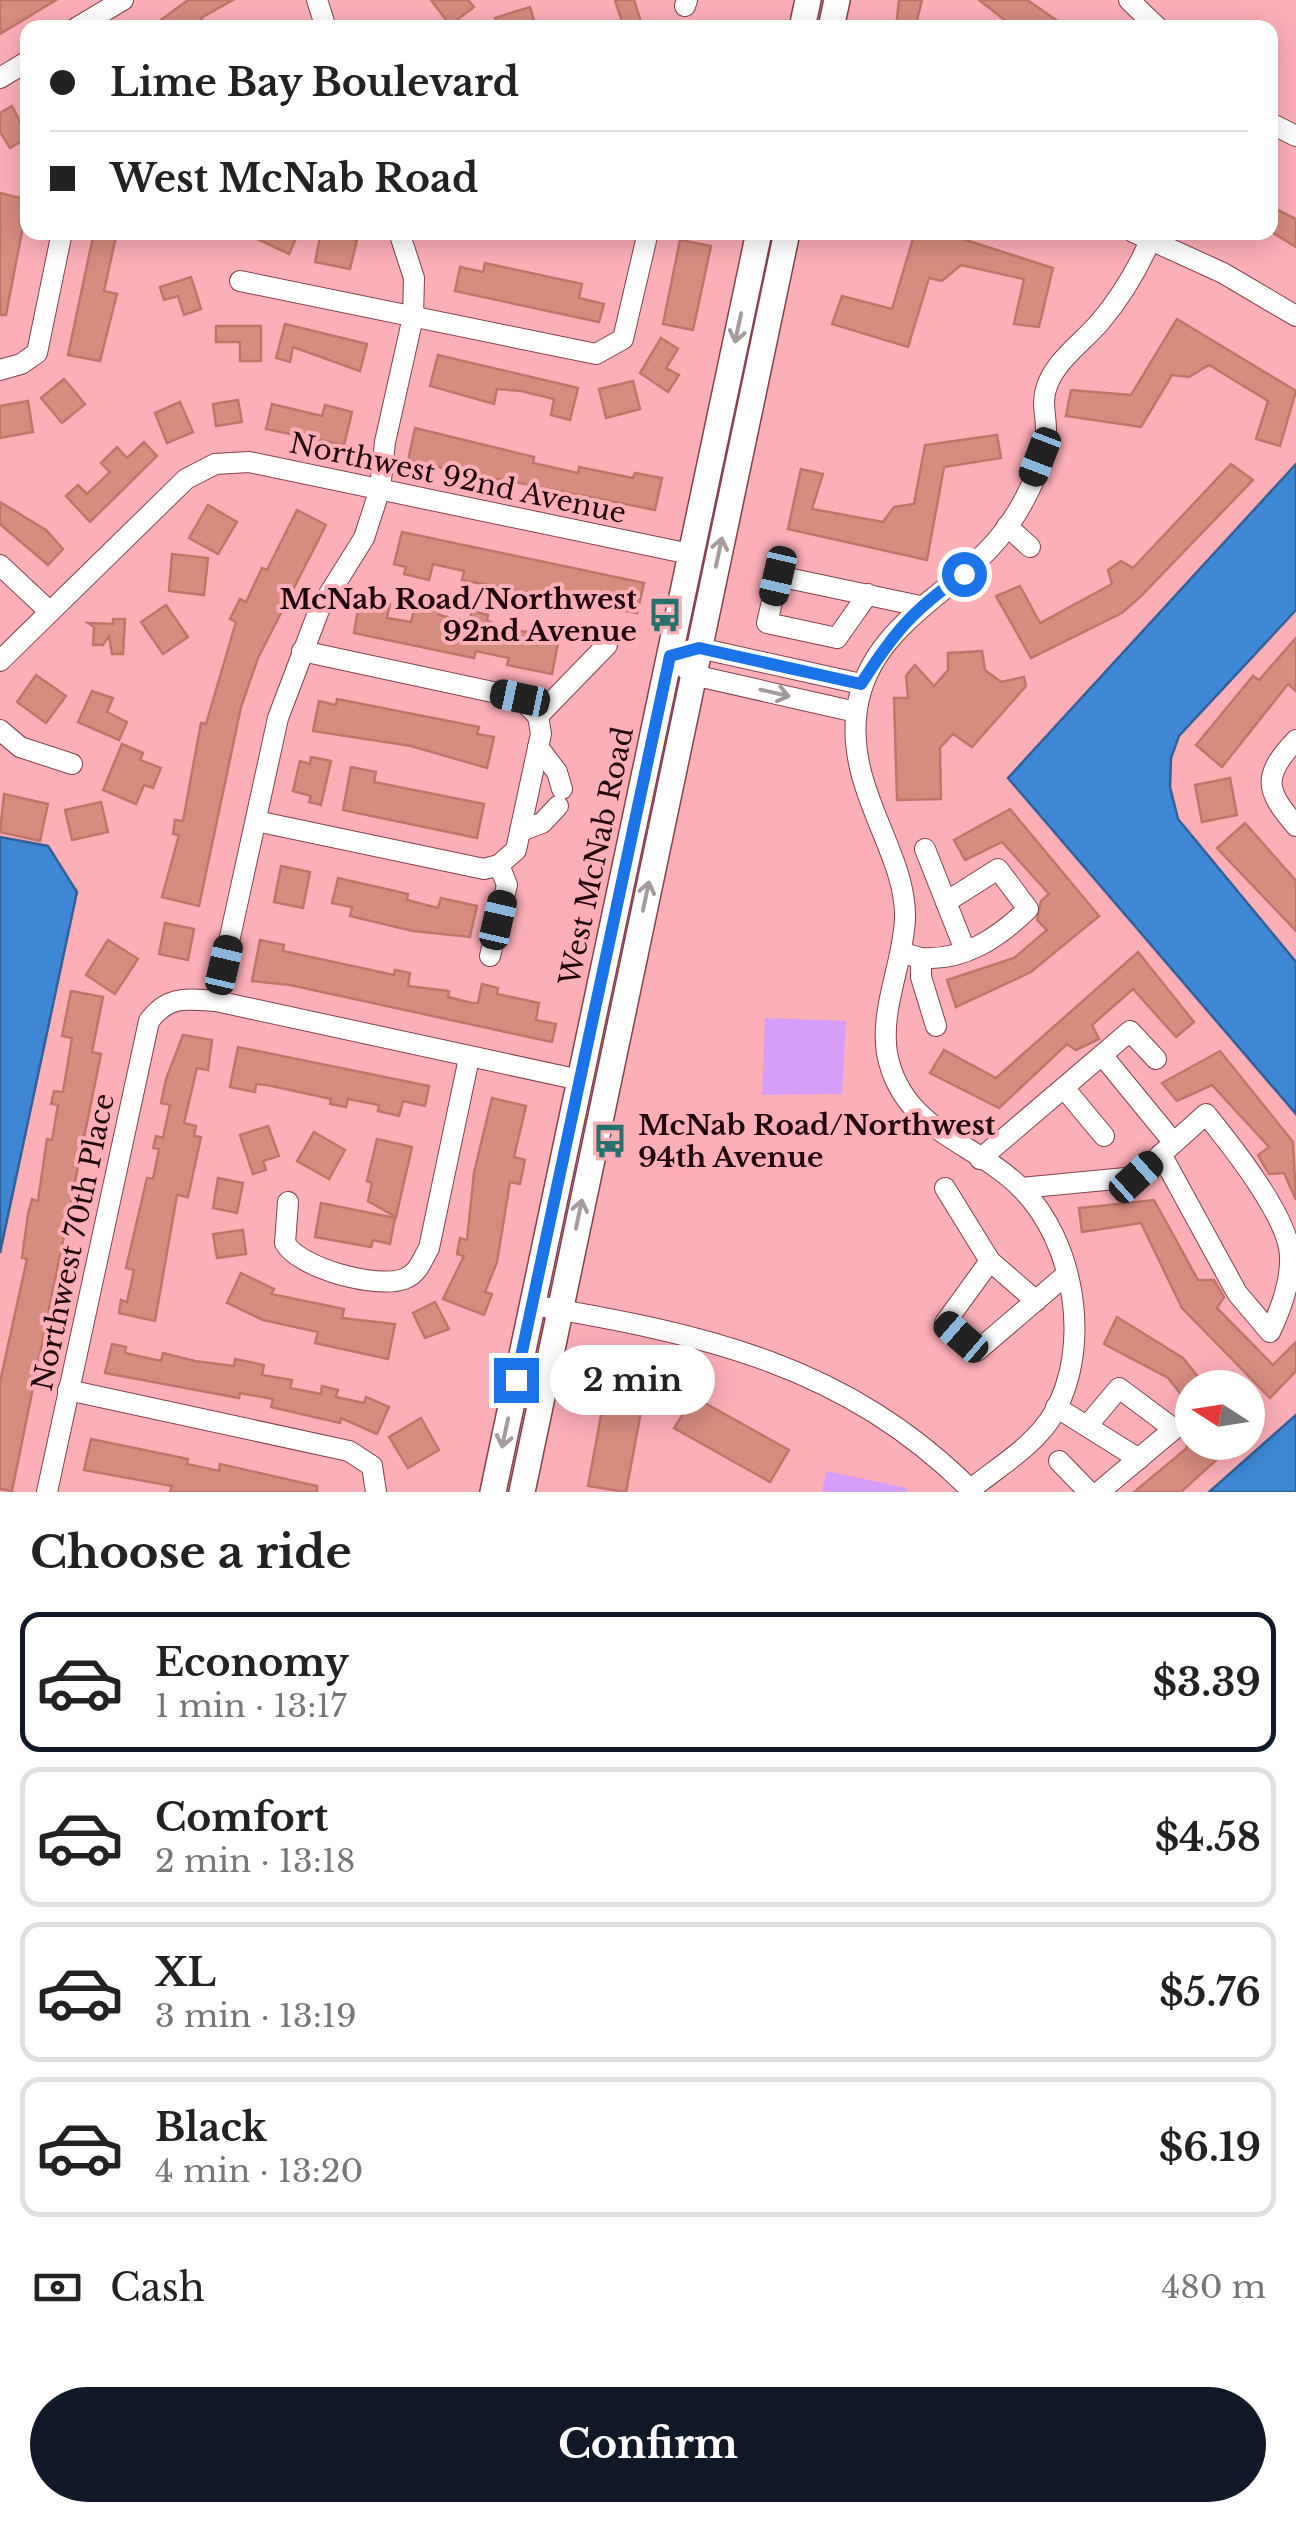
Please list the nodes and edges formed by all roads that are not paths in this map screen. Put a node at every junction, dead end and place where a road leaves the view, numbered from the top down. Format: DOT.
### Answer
graph roads {
  1 [pos="123,0"];
  2 [pos="1130,0"];
  3 [pos="89,20"];
  4 [pos="1150,20"];
  5 [pos="60,240"];
  6 [pos="402,240"];
  7 [pos="646,240"];
  8 [pos="756,240"];
  9 [pos="785,240"];
  10 [pos="1144,240"];
  11 [pos="1156,240"];
  12 [pos="240,281"];
  13 [pos="1296,316"];
  14 [pos="413,318"];
  15 [pos="0,370"];
  16 [pos="380,488"];
  17 [pos="1007,526"];
  18 [pos="1030,547"];
  19 [pos="690,554"];
  20 [pos="0,566"];
  21 [pos="868,594"];
  22 [pos="920,606"];
  23 [pos="49,612"];
  24 [pos="608,645"];
  25 [pos="699,648"];
  26 [pos="302,651"];
  27 [pos="670,656"];
  28 [pos="0,662"];
  29 [pos="693,675"];
  30 [pos="861,684"];
  31 [pos="856,712"];
  32 [pos="538,716"];
  33 [pos="0,730"];
  34 [pos="1296,740"];
  35 [pos="538,746"];
  36 [pos="72,764"];
  37 [pos="256,821"];
  38 [pos="1296,826"];
  39 [pos="520,832"];
  40 [pos="925,849"];
  41 [pos="498,865"];
  42 [pos="946,902"];
  43 [pos="965,950"];
  44 [pos="899,951"];
  45 [pos="490,956"];
  46 [pos="921,958"];
  47 [pos="216,1001"];
  48 [pos="936,1026"];
  49 [pos="1102,1056"];
  50 [pos="469,1058"];
  51 [pos="1156,1059"];
  52 [pos="580,1080"];
  53 [pos="1064,1088"];
  54 [pos="1104,1136"];
  55 [pos="1167,1149"];
  56 [pos="980,1159"];
  57 [pos="945,1188"];
  58 [pos="1021,1188"];
  59 [pos="288,1202"];
  60 [pos="990,1261"];
  61 [pos="1067,1274"];
  62 [pos="1036,1301"];
  63 [pos="532,1305"];
  64 [pos="559,1310"];
  65 [pos="68,1390"];
  66 [pos="1056,1406"];
  67 [pos="1087,1426"];
  68 [pos="1139,1459"];
  69 [pos="1060,1461"];
  70 [pos="972,1491"];
  71 [pos="46,1492"];
  72 [pos="376,1492"];
  73 [pos="493,1492"];
  74 [pos="522,1492"];
  75 [pos="1089,1492"];
  76 [pos="1099,1492"];
  1 -- 3 [label="street"];
  2 -- 4 [label="street"];
  5 -- 15 [label="street"];
  6 -- 14 [label="street"];
  7 -- 14 [label="street"];
  8 -- 19 [label="main road, West McNab Road, one-way"];
  25 -- 9 [label="main road, West McNab Road, one-way"];
  10 -- 17 [label="street"];
  11 -- 13 [label="street"];
  12 -- 14 [label="street"];
  14 -- 16 [label="street"];
  16 -- 19 [label="street, Northwest 92nd Avenue"];
  16 -- 23 [label="street, Northwest 92nd Avenue"];
  16 -- 26 [label="street"];
  17 -- 18 [label="street"];
  17 -- 22 [label="street"];
  19 -- 27 [label="main road, West McNab Road"];
  20 -- 23 [label="street"];
  21 -- 21 [label="street"];
  21 -- 22 [label="street"];
  22 -- 30 [label="street"];
  23 -- 28 [label="street"];
  24 -- 32 [label="street"];
  25 -- 27 [label="street"];
  25 -- 29 [label="main road, West McNab Road"];
  25 -- 30 [label="street"];
  26 -- 32 [label="street"];
  26 -- 37 [label="street"];
  27 -- 29 [label="street"];
  27 -- 52 [label="main road, West McNab Road"];
  29 -- 31 [label="street, one-way"];
  64 -- 29 [label="main road, West McNab Road, one-way"];
  30 -- 31 [label="street"];
  31 -- 44 [label="street"];
  32 -- 35 [label="street"];
  33 -- 36 [label="street"];
  34 -- 38 [label="street"];
  35 -- 39 [label="street"];
  35 -- 39 [label="street"];
  37 -- 41 [label="street"];
  37 -- 47 [label="street"];
  39 -- 41 [label="street"];
  40 -- 42 [label="street"];
  41 -- 45 [label="street"];
  42 -- 43 [label="street"];
  42 -- 43 [label="street"];
  43 -- 46 [label="street"];
  44 -- 46 [label="street"];
  44 -- 56 [label="street"];
  46 -- 48 [label="street"];
  47 -- 50 [label="street"];
  47 -- 65 [label="street, Northwest 70th Place"];
  49 -- 51 [label="street"];
  49 -- 53 [label="street"];
  49 -- 55 [label="street"];
  50 -- 52 [label="street"];
  50 -- 59 [label="street"];
  52 -- 63 [label="main road, West McNab Road"];
  53 -- 54 [label="street"];
  53 -- 56 [label="street"];
  55 -- 55 [label="street"];
  55 -- 58 [label="street"];
  56 -- 58 [label="street"];
  57 -- 60 [label="street"];
  58 -- 61 [label="street"];
  60 -- 62 [label="street"];
  60 -- 62 [label="street"];
  61 -- 62 [label="street"];
  61 -- 66 [label="street"];
  63 -- 64 [label="street"];
  63 -- 73 [label="main road, West McNab Road, one-way"];
  64 -- 70 [label="street"];
  64 -- 74 [label="main road, West McNab Road"];
  65 -- 71 [label="street, Northwest 70th Place"];
  65 -- 72 [label="street"];
  66 -- 67 [label="street"];
  66 -- 70 [label="street"];
  67 -- 68 [label="street"];
  67 -- 68 [label="street"];
  68 -- 76 [label="street"];
  69 -- 75 [label="street"];
}
